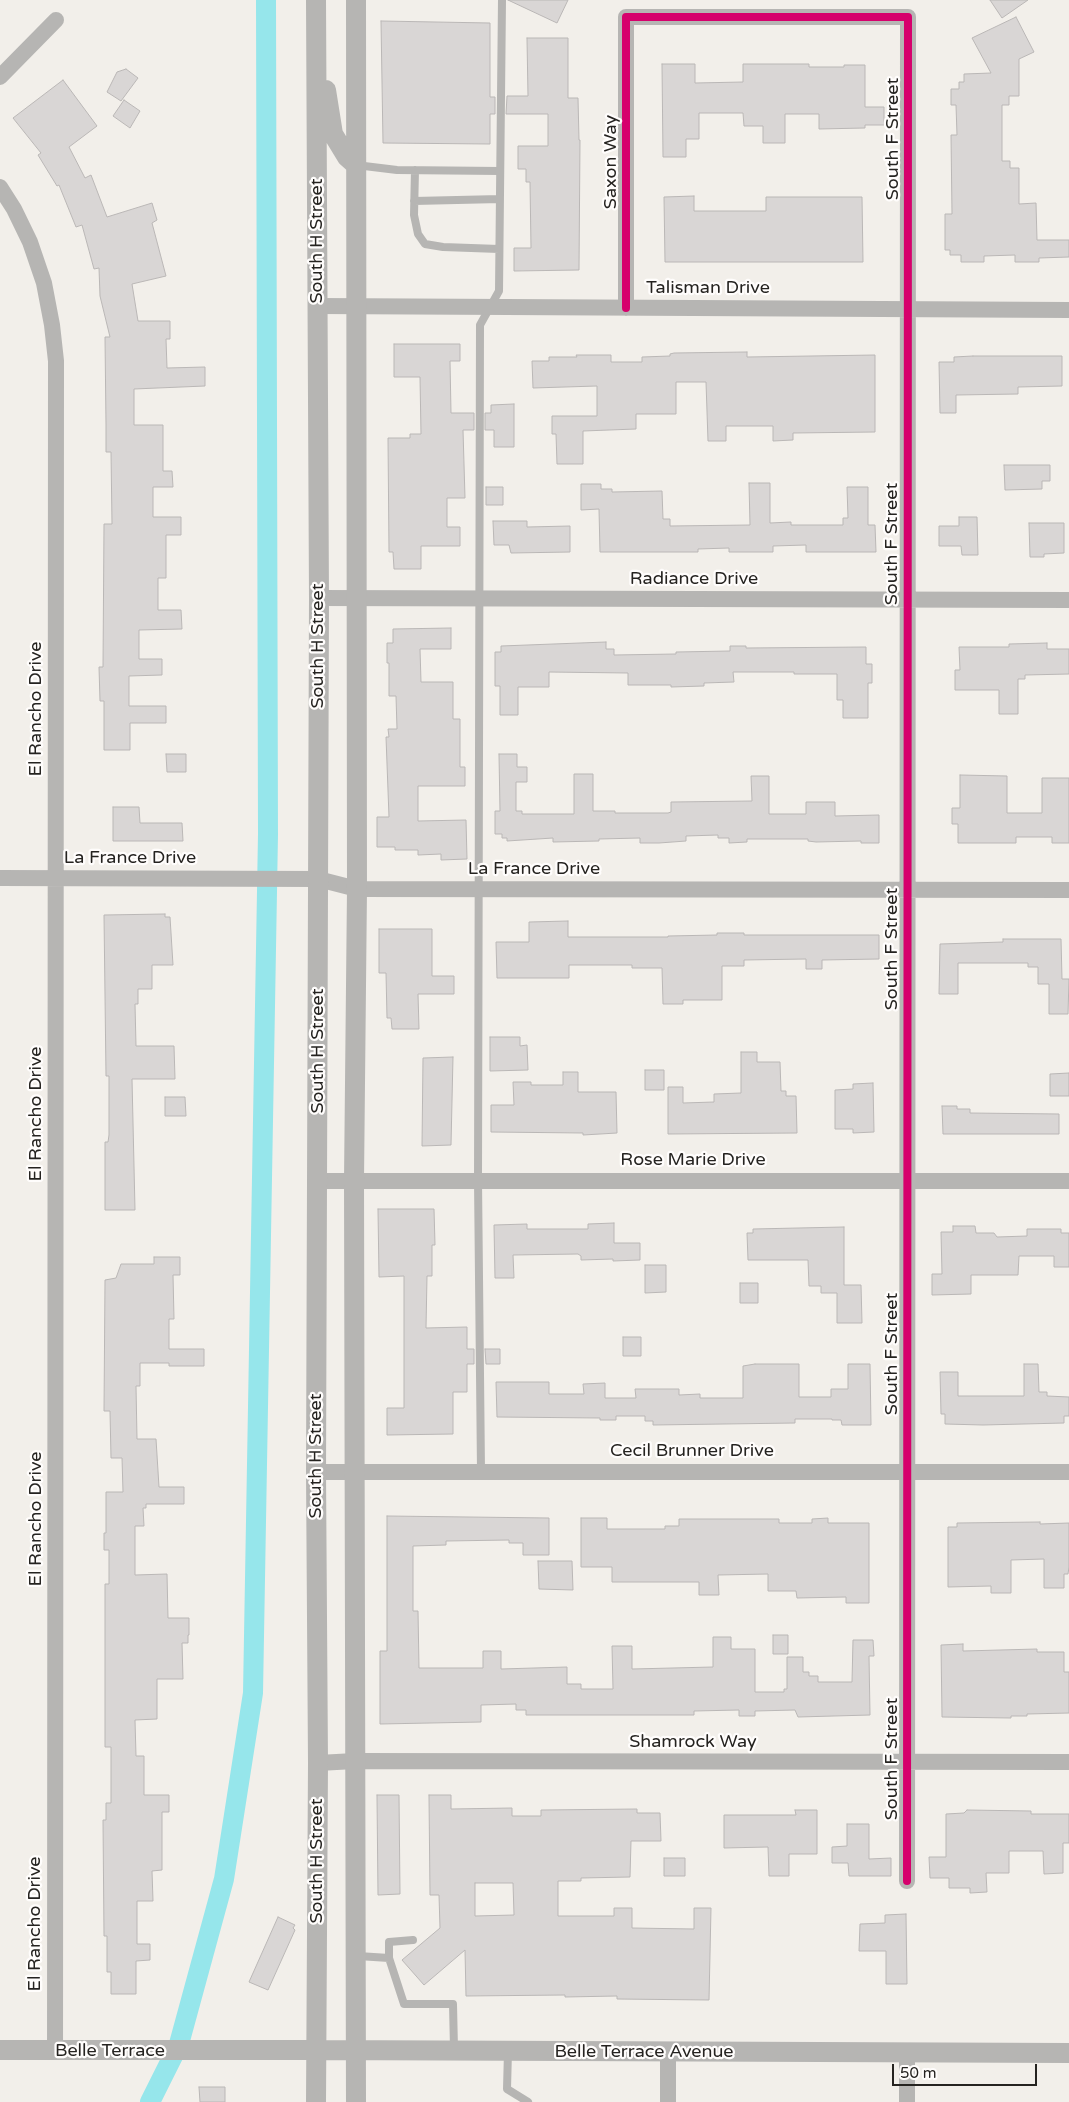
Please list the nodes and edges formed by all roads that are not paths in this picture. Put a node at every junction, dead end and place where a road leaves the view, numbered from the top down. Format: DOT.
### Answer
graph roads {
  1 [pos="316,0"];
  2 [pos="356,0"];
  3 [pos="502,0"];
  4 [pos="908,17"];
  5 [pos="56,20"];
  6 [pos="316,31"];
  7 [pos="0,77"];
  8 [pos="356,165"];
  9 [pos="415,170"];
  10 [pos="500,171"];
  11 [pos="0,187"];
  12 [pos="500,198"];
  13 [pos="414,201"];
  14 [pos="499,248"];
  15 [pos="318,306"];
  16 [pos="357,307"];
  17 [pos="489,308"];
  18 [pos="626,308"];
  19 [pos="908,308"];
  20 [pos="1069,310"];
  21 [pos="318,598"];
  22 [pos="357,598"];
  23 [pos="479,598"];
  24 [pos="908,599"];
  25 [pos="1069,600"];
  26 [pos="0,878"];
  27 [pos="56,878"];
  28 [pos="318,879"];
  29 [pos="357,889"];
  30 [pos="478,889"];
  31 [pos="907,890"];
  32 [pos="1069,890"];
  33 [pos="354,1180"];
  34 [pos="478,1180"];
  35 [pos="907,1180"];
  36 [pos="318,1181"];
  37 [pos="1069,1181"];
  38 [pos="355,1470"];
  39 [pos="481,1471"];
  40 [pos="907,1471"];
  41 [pos="316,1472"];
  42 [pos="1069,1472"];
  43 [pos="355,1761"];
  44 [pos="907,1762"];
  45 [pos="1069,1762"];
  46 [pos="318,1763"];
  47 [pos="907,1881"];
  48 [pos="413,1940"];
  49 [pos="356,1956"];
  50 [pos="389,1958"];
  51 [pos="0,2050"];
  52 [pos="220,2050"];
  53 [pos="317,2050"];
  54 [pos="356,2050"];
  55 [pos="454,2051"];
  56 [pos="508,2051"];
  57 [pos="55,2052"];
  58 [pos="668,2052"];
  59 [pos="908,2053"];
  60 [pos="1069,2053"];
  61 [pos="316,2102"];
  62 [pos="356,2102"];
  63 [pos="528,2102"];
  64 [pos="668,2102"];
  65 [pos="907,2102"];
  1 -- 6 [label="street, South H Street"];
  2 -- 8 [label="street, South H Street"];
  3 -- 10 [label="lane"];
  4 -- 18 [label="street, Saxon Way"];
  4 -- 19 [label="street, South F Street"];
  5 -- 7 [label="street"];
  6 -- 8 [label="street"];
  6 -- 15 [label="street, South H Street"];
  8 -- 9 [label="lane"];
  8 -- 16 [label="street, South H Street"];
  9 -- 10 [label="lane"];
  9 -- 13 [label="lane"];
  10 -- 12 [label="lane"];
  11 -- 27 [label="street, El Rancho Drive"];
  12 -- 13 [label="lane"];
  12 -- 14 [label="lane"];
  13 -- 14 [label="lane"];
  14 -- 17 [label="lane"];
  15 -- 16 [label="street, Talisman Drive"];
  15 -- 21 [label="street, South H Street"];
  16 -- 17 [label="street, Talisman Drive"];
  16 -- 22 [label="street, South H Street"];
  17 -- 18 [label="street, Talisman Drive"];
  17 -- 23 [label="lane"];
  18 -- 19 [label="street, Talisman Drive"];
  19 -- 20 [label="street, Talisman Drive"];
  19 -- 24 [label="street, South F Street"];
  21 -- 22 [label="street, Radiance Drive"];
  21 -- 28 [label="street, South H Street"];
  22 -- 23 [label="street, Radiance Drive"];
  22 -- 29 [label="street, South H Street"];
  23 -- 24 [label="street, Radiance Drive"];
  23 -- 30 [label="lane"];
  24 -- 25 [label="street, Radiance Drive"];
  24 -- 31 [label="street, South F Street"];
  26 -- 27 [label="street, La France Drive"];
  27 -- 28 [label="street, La France Drive"];
  27 -- 57 [label="street, El Rancho Drive"];
  28 -- 29 [label="street, La France Drive"];
  28 -- 36 [label="street, South H Street"];
  29 -- 30 [label="street, La France Drive"];
  29 -- 33 [label="street, South H Street"];
  30 -- 31 [label="street, La France Drive"];
  30 -- 34 [label="lane"];
  31 -- 32 [label="street, La France Drive"];
  31 -- 35 [label="street, South F Street"];
  33 -- 34 [label="street, Rose Marie Drive"];
  33 -- 36 [label="street, Rose Marie Drive"];
  33 -- 38 [label="street, South H Street"];
  34 -- 35 [label="street, Rose Marie Drive"];
  34 -- 39 [label="lane"];
  35 -- 37 [label="street, Rose Marie Drive"];
  35 -- 40 [label="street, South F Street"];
  36 -- 41 [label="street, South H Street"];
  38 -- 39 [label="street, Cecil Brunner Drive"];
  38 -- 41 [label="street, Cecil Brunner Drive"];
  38 -- 43 [label="street, South H Street"];
  39 -- 40 [label="street, Cecil Brunner Drive"];
  40 -- 42 [label="street, Cecil Brunner Drive"];
  40 -- 44 [label="street, South F Street"];
  41 -- 46 [label="street, South H Street"];
  43 -- 44 [label="street, Shamrock Way"];
  43 -- 46 [label="street, Shamrock Way"];
  43 -- 49 [label="street, South H Street"];
  44 -- 45 [label="street, Shamrock Way"];
  44 -- 47 [label="street, South F Street"];
  46 -- 53 [label="street, South H Street"];
  48 -- 50 [label="lane"];
  49 -- 50 [label="lane"];
  49 -- 54 [label="street, South H Street"];
  50 -- 55 [label="lane"];
  51 -- 57 [label="street, Belle Terrace"];
  52 -- 53 [label="street, Belle Terrace Avenue"];
  52 -- 57 [label="street, Belle Terrace"];
  53 -- 54 [label="street, Belle Terrace Avenue"];
  53 -- 61 [label="street, South H Street"];
  54 -- 55 [label="street, Belle Terrace Avenue"];
  54 -- 62 [label="street, South H Street"];
  55 -- 56 [label="street, Belle Terrace Avenue"];
  56 -- 58 [label="street, Belle Terrace Avenue"];
  56 -- 63 [label="lane"];
  58 -- 59 [label="street, Belle Terrace Avenue"];
  58 -- 64 [label="street"];
  59 -- 60 [label="street, Belle Terrace Avenue"];
  59 -- 65 [label="street"];
}
